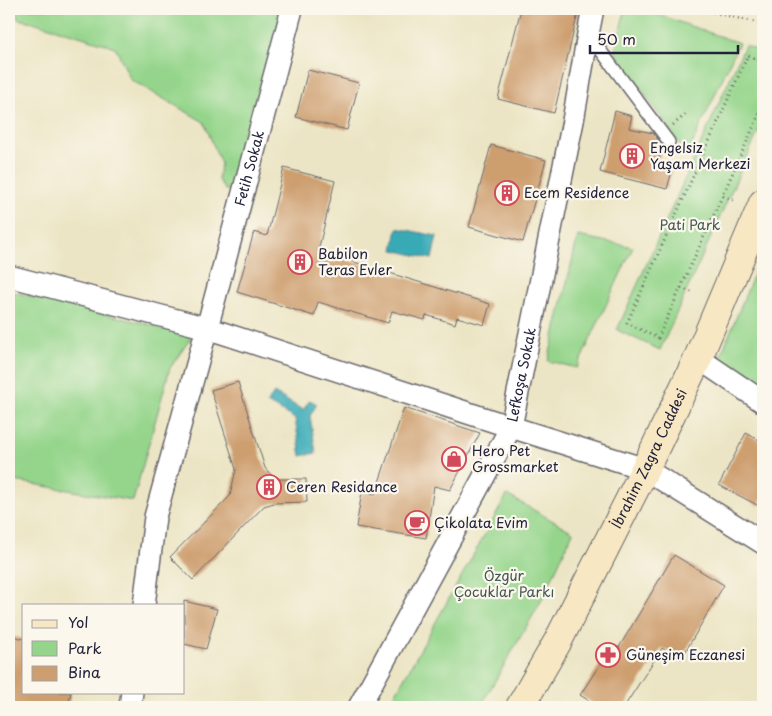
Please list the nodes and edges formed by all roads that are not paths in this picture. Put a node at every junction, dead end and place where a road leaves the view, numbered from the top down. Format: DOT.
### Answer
graph roads {
  1 [pos="292,9"];
  2 [pos="593,9"];
  3 [pos="588,34"];
  4 [pos="669,142"];
  5 [pos="763,203"];
  6 [pos="9,276"];
  7 [pos="208,328"];
  8 [pos="698,358"];
  9 [pos="763,402"];
  10 [pos="511,427"];
  11 [pos="645,468"];
  12 [pos="763,543"];
  13 [pos="144,604"];
  14 [pos="132,694"];
  15 [pos="130,707"];
  16 [pos="359,707"];
  17 [pos="520,707"];
  1 -- 7 [label="street, Fetih Sokak"];
  2 -- 3 [label="street, Lefkoşa Sokak"];
  3 -- 4 [label="lane"];
  3 -- 10 [label="street, Lefkoşa Sokak"];
  5 -- 8 [label="main road, İbrahim Zagra Caddesi"];
  6 -- 7 [label="street"];
  7 -- 10 [label="street"];
  7 -- 13 [label="street, Fetih Sokak"];
  8 -- 9 [label="street"];
  8 -- 11 [label="main road, İbrahim Zagra Caddesi"];
  10 -- 11 [label="street"];
  10 -- 16 [label="street, Lefkoşa Sokak"];
  11 -- 12 [label="street"];
  11 -- 17 [label="main road, İbrahim Zagra Caddesi"];
  14 -- 15 [label="street"];
}
